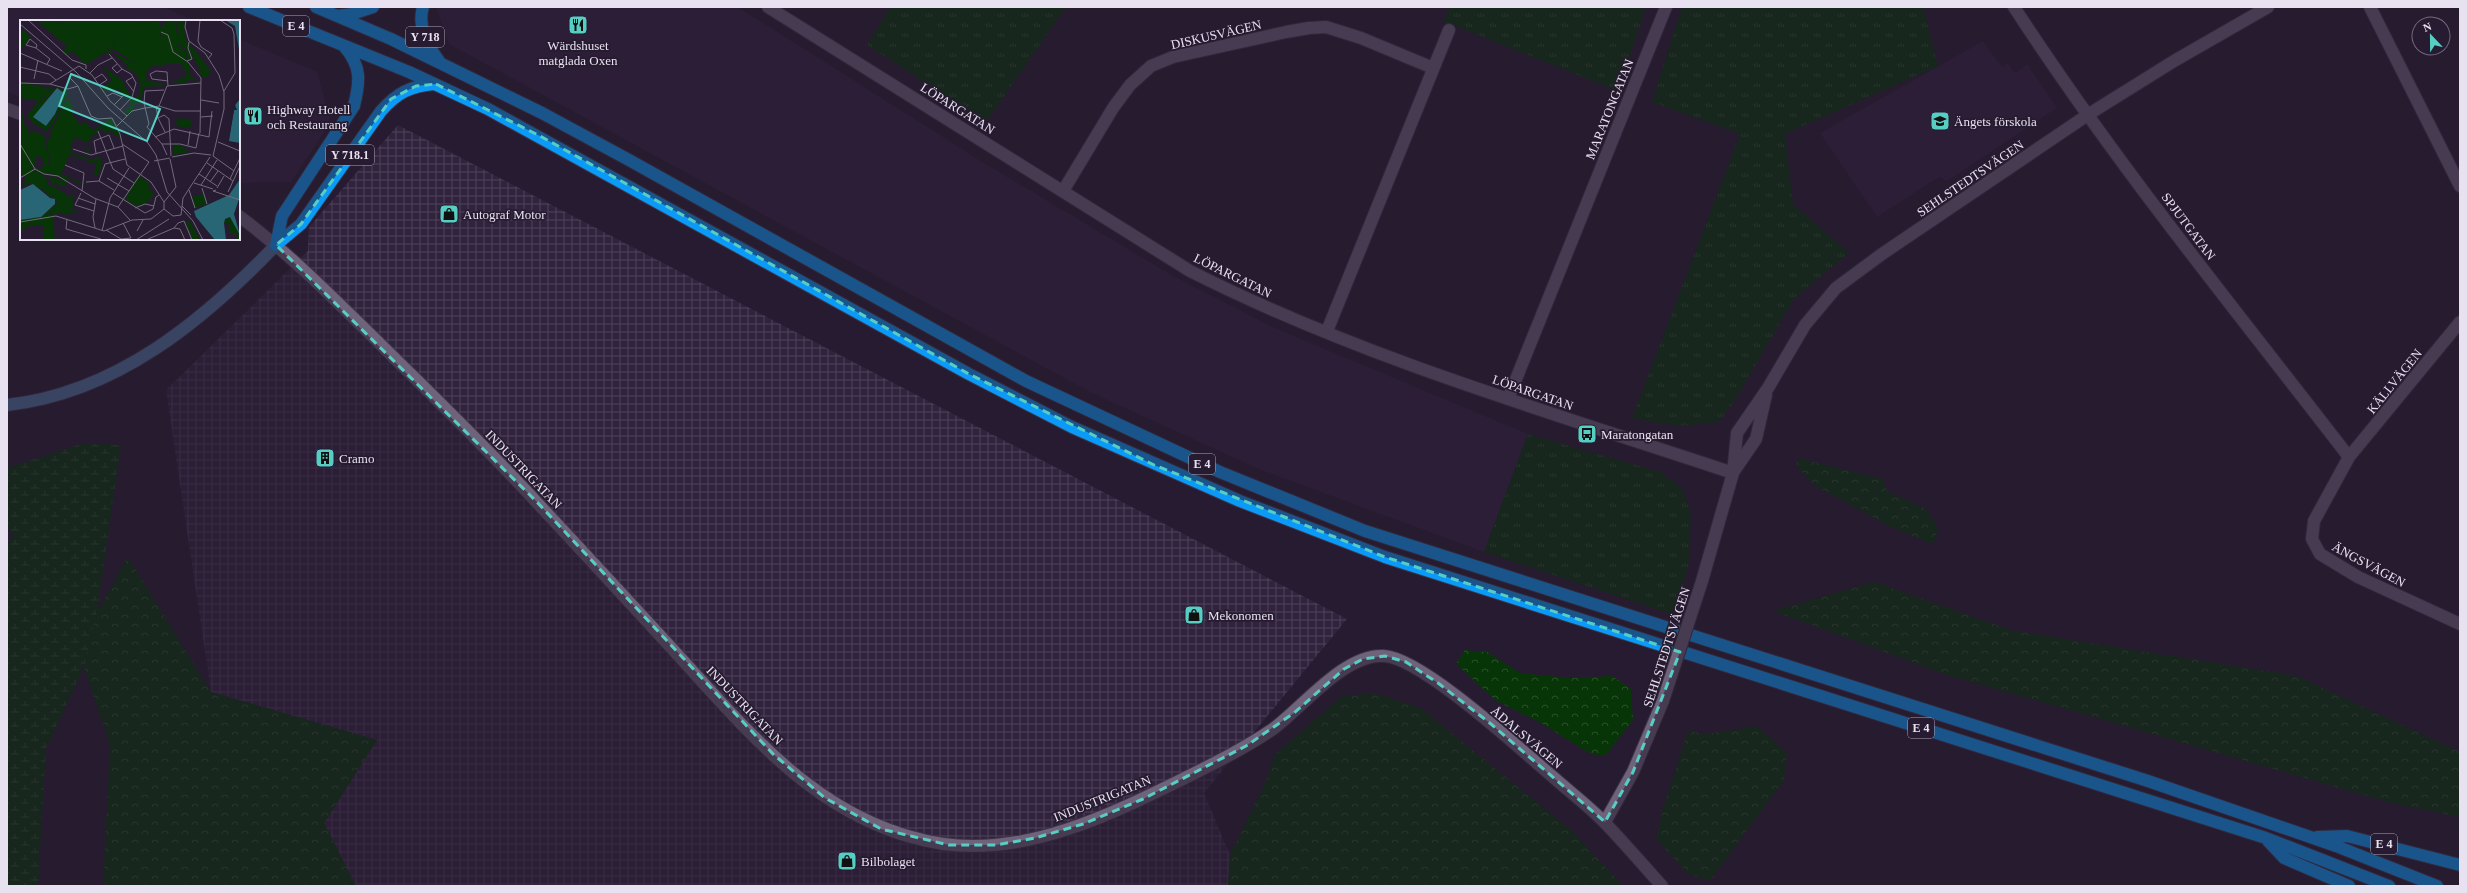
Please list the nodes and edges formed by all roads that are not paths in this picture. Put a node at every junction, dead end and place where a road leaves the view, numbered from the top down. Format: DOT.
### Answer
graph roads {
  1 [pos="249,7"];
  2 [pos="316,7"];
  3 [pos="372,7"];
  4 [pos="423,7"];
  5 [pos="769,7"];
  6 [pos="1666,7"];
  7 [pos="2014,7"];
  8 [pos="2268,7"];
  9 [pos="2370,7"];
  10 [pos="337,16"];
  11 [pos="1449,30"];
  12 [pos="344,45"];
  13 [pos="441,64"];
  14 [pos="1433,68"];
  15 [pos="436,84"];
  16 [pos="7,109"];
  17 [pos="20,114"];
  18 [pos="2089,114"];
  19 [pos="2460,186"];
  20 [pos="1064,191"];
  21 [pos="240,217"];
  22 [pos="276,245"];
  23 [pos="2460,322"];
  24 [pos="1327,331"];
  25 [pos="1768,388"];
  26 [pos="1508,399"];
  27 [pos="7,405"];
  28 [pos="2349,457"];
  29 [pos="1733,473"];
  30 [pos="2460,624"];
  31 [pos="1349,666"];
  32 [pos="1605,822"];
  33 [pos="2306,837"];
  34 [pos="2266,838"];
  35 [pos="2460,865"];
  36 [pos="1662,886"];
  37 [pos="2349,886"];
  38 [pos="2389,886"];
  39 [pos="2437,886"];
  1 -- 12 [label="highway, E 4"];
  2 -- 10 [label="highway, E 4"];
  3 -- 10 [label="highway"];
  4 -- 13 [label="highway, Y 718"];
  5 -- 20 [label="street, LÖPARGATAN"];
  6 -- 26 [label="street, MARATONGATAN"];
  7 -- 18 [label="street, SPJUTGATAN"];
  8 -- 18 [label="street, SEHLSTEDTSVÄGEN"];
  9 -- 19 [label="street"];
  10 -- 13 [label="highway, E 4"];
  11 -- 14 [label="street"];
  12 -- 15 [label="highway, E 4"];
  12 -- 22 [label="highway, Y 718.1"];
  13 -- 33 [label="highway, E 4"];
  14 -- 20 [label="street, DISKUSVÄGEN"];
  14 -- 24 [label="street"];
  15 -- 22 [label="highway, Y 718.1"];
  15 -- 34 [label="highway, E 4"];
  16 -- 17 [label="street"];
  18 -- 25 [label="street, SEHLSTEDTSVÄGEN"];
  18 -- 28 [label="street, SPJUTGATAN"];
  20 -- 24 [label="street, LÖPARGATAN"];
  21 -- 22 [label="street, INDUSTRIGATAN"];
  22 -- 27 [label="main road, Y 718.1"];
  22 -- 31 [label="street, INDUSTRIGATAN"];
  23 -- 28 [label="street, KÄLLVÄGEN"];
  24 -- 26 [label="street, LÖPARGATAN"];
  25 -- 29 [label="street, SEHLSTEDTSVÄGEN"];
  25 -- 29 [label="street, SEHLSTEDTSVÄGEN"];
  26 -- 29 [label="street, LÖPARGATAN"];
  28 -- 30 [label="street, ÄNGSVÄGEN"];
  29 -- 32 [label="street, SEHLSTEDTSVÄGEN, bridge"];
  31 -- 32 [label="street, ÅDALSVÄGEN"];
  32 -- 36 [label="street, ÅDALSVÄGEN"];
  33 -- 35 [label="highway, E 4"];
  33 -- 39 [label="highway, E 4"];
  34 -- 37 [label="highway"];
  34 -- 38 [label="highway, E 4"];
}
